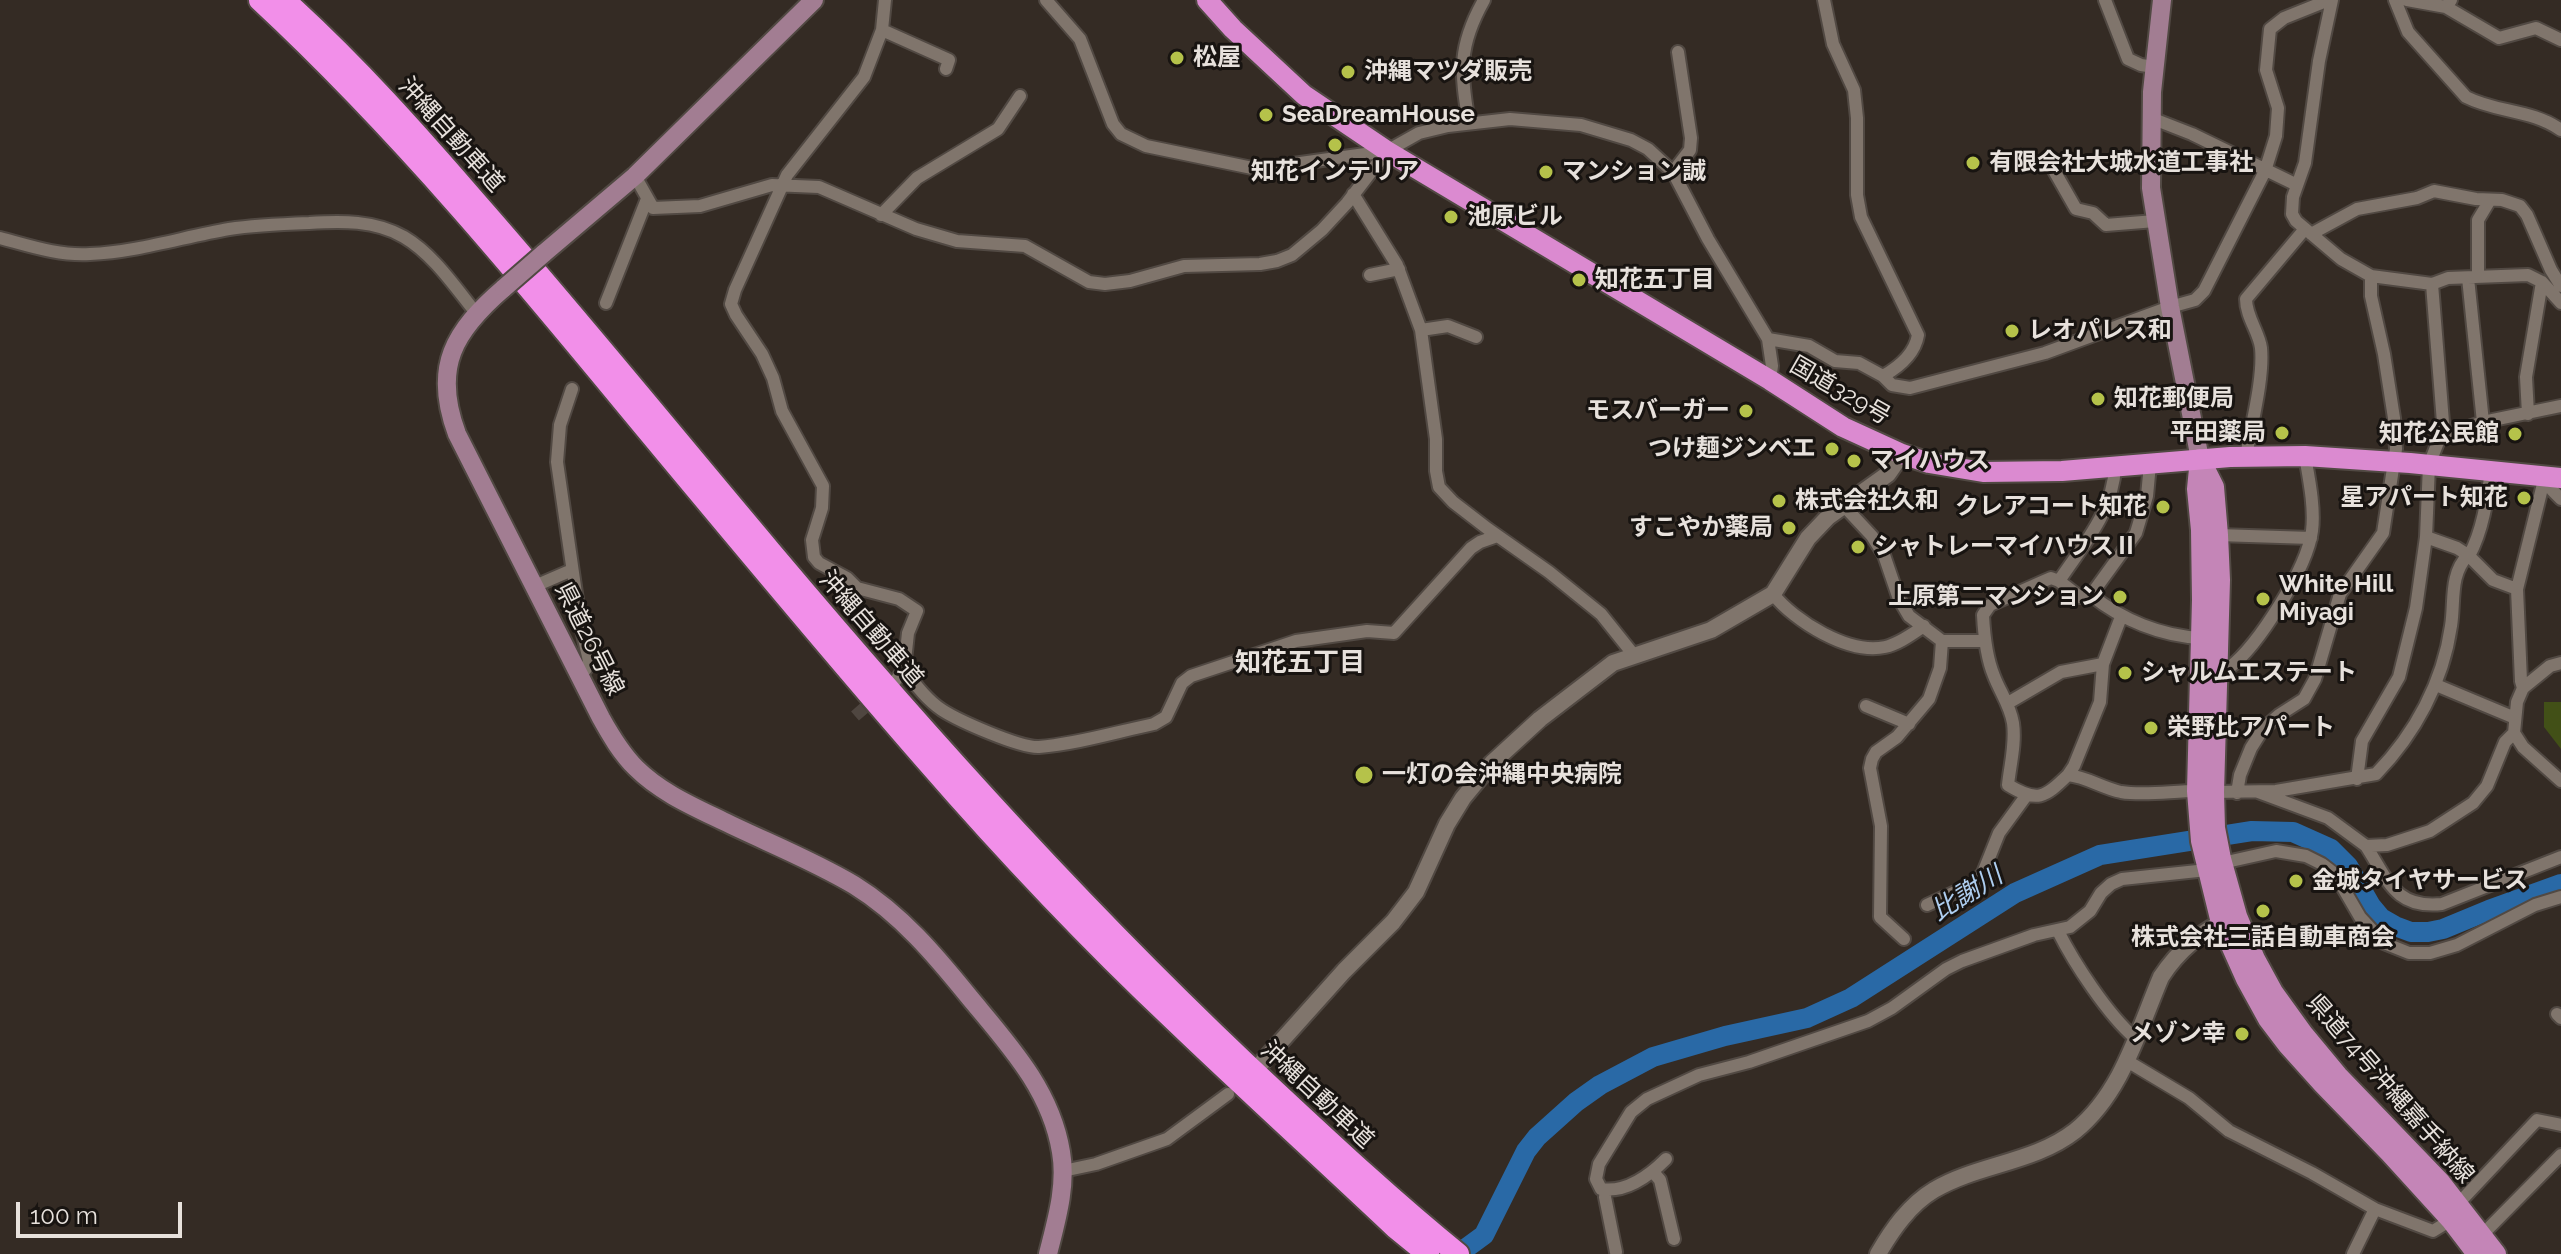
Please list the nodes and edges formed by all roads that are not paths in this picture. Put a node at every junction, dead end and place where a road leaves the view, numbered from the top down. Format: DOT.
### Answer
graph roads {
  1 [pos="260,0"];
  2 [pos="284,0"];
  3 [pos="814,0"];
  4 [pos="885,0"];
  5 [pos="1046,0"];
  6 [pos="1207,0"];
  7 [pos="1484,0"];
  8 [pos="1824,0"];
  9 [pos="2105,0"];
  10 [pos="2162,0"];
  11 [pos="2330,0"];
  12 [pos="2395,0"];
  13 [pos="2407,0"];
  14 [pos="2449,4"];
  15 [pos="882,30"];
  16 [pos="2561,40"];
  17 [pos="1678,52"];
  18 [pos="2154,67"];
  19 [pos="946,69"];
  20 [pos="1020,96"];
  21 [pos="2151,118"];
  22 [pos="1469,123"];
  23 [pos="2561,130"];
  24 [pos="1387,151"];
  25 [pos="2052,167"];
  26 [pos="2265,171"];
  27 [pos="1673,172"];
  28 [pos="635,176"];
  29 [pos="2297,185"];
  30 [pos="781,186"];
  31 [pos="1353,194"];
  32 [pos="647,199"];
  33 [pos="2490,200"];
  34 [pos="881,215"];
  35 [pos="2155,221"];
  36 [pos="2307,232"];
  37 [pos="0,238"];
  38 [pos="1399,269"];
  39 [pos="1370,275"];
  40 [pos="2371,276"];
  41 [pos="2473,277"];
  42 [pos="2542,282"];
  43 [pos="2432,284"];
  44 [pos="2561,286"];
  45 [pos="606,303"];
  46 [pos="2561,303"];
  47 [pos="2170,307"];
  48 [pos="476,313"];
  49 [pos="1421,330"];
  50 [pos="1476,337"];
  51 [pos="1768,339"];
  52 [pos="1883,376"];
  53 [pos="1770,380"];
  54 [pos="572,389"];
  55 [pos="2561,406"];
  56 [pos="2528,414"];
  57 [pos="2483,422"];
  58 [pos="2444,435"];
  59 [pos="1902,454"];
  60 [pos="2305,456"];
  61 [pos="2246,457"];
  62 [pos="2200,459"];
  63 [pos="2393,462"];
  64 [pos="2150,464"];
  65 [pos="2429,465"];
  66 [pos="2115,467"];
  67 [pos="2491,471"];
  68 [pos="2553,477"];
  69 [pos="2561,499"];
  70 [pos="1844,506"];
  71 [pos="2218,535"];
  72 [pos="1497,536"];
  73 [pos="2426,537"];
  74 [pos="2311,538"];
  75 [pos="2469,556"];
  76 [pos="572,570"];
  77 [pos="2059,581"];
  78 [pos="535,586"];
  79 [pos="2517,589"];
  80 [pos="1984,590"];
  81 [pos="1773,594"];
  82 [pos="2091,595"];
  83 [pos="1990,605"];
  84 [pos="2121,617"];
  85 [pos="1924,626"];
  86 [pos="2201,638"];
  87 [pos="1942,641"];
  88 [pos="1984,641"];
  89 [pos="1633,654"];
  90 [pos="2561,663"];
  91 [pos="2103,664"];
  92 [pos="2217,668"];
  93 [pos="904,670"];
  94 [pos="579,674"];
  95 [pos="895,681"];
  96 [pos="2436,685"];
  97 [pos="2523,688"];
  98 [pos="2008,703"];
  99 [pos="1866,706"];
  100 [pos="2515,718"];
  101 [pos="1909,724"];
  102 [pos="2514,733"];
  103 [pos="2068,775"];
  104 [pos="2357,779"];
  105 [pos="2561,781"];
  106 [pos="2205,792"];
  107 [pos="2258,792"];
  108 [pos="2237,793"];
  109 [pos="2026,796"];
  110 [pos="2366,846"];
  111 [pos="2561,857"];
  112 [pos="2214,864"];
  113 [pos="2561,897"];
  114 [pos="1927,905"];
  115 [pos="2229,919"];
  116 [pos="2058,931"];
  117 [pos="1904,939"];
  118 [pos="2135,1038"];
  119 [pos="2127,1061"];
  120 [pos="1258,1067"];
  121 [pos="1228,1094"];
  122 [pos="2561,1125"];
  123 [pos="2561,1155"];
  124 [pos="1666,1159"];
  125 [pos="1063,1171"];
  126 [pos="1653,1172"];
  127 [pos="1606,1190"];
  128 [pos="2375,1209"];
  129 [pos="2454,1212"];
  130 [pos="1400,1219"];
  131 [pos="1674,1239"];
  132 [pos="2479,1244"];
  133 [pos="1616,1252"];
  134 [pos="1048,1254"];
  135 [pos="1428,1254"];
  136 [pos="1458,1254"];
  137 [pos="1878,1254"];
  138 [pos="2353,1254"];
  139 [pos="2496,1254"];
  1 -- 130 [label="highway, 沖縄自動車道"];
  2 -- 130 [label="highway, 沖縄自動車道"];
  3 -- 28 [label="main road, 県道26号線"];
  4 -- 15 [label="street"];
  5 -- 24 [label="street"];
  6 -- 24 [label="highway, 国道329号"];
  7 -- 22 [label="street"];
  8 -- 52 [label="street"];
  9 -- 18 [label="street"];
  10 -- 18 [label="main road"];
  11 -- 26 [label="street"];
  11 -- 29 [label="street"];
  12 -- 23 [label="street"];
  13 -- 14 [label="street"];
  14 -- 16 [label="street"];
  15 -- 19 [label="street"];
  15 -- 30 [label="street"];
  17 -- 27 [label="street"];
  18 -- 21 [label="main road"];
  20 -- 34 [label="street"];
  21 -- 26 [label="street"];
  21 -- 35 [label="main road"];
  22 -- 24 [label="street"];
  22 -- 27 [label="street"];
  24 -- 31 [label="street"];
  24 -- 53 [label="highway, 国道329号"];
  25 -- 35 [label="street"];
  26 -- 29 [label="street"];
  26 -- 47 [label="street"];
  27 -- 51 [label="street"];
  28 -- 32 [label="street"];
  28 -- 48 [label="main road, 県道26号線, bridge"];
  29 -- 36 [label="street"];
  30 -- 32 [label="street"];
  30 -- 34 [label="street"];
  30 -- 93 [label="street"];
  31 -- 34 [label="street"];
  31 -- 38 [label="street"];
  32 -- 45 [label="street"];
  33 -- 36 [label="street"];
  33 -- 41 [label="street"];
  33 -- 44 [label="street"];
  35 -- 47 [label="main road"];
  36 -- 40 [label="street"];
  36 -- 61 [label="street"];
  37 -- 48 [label="street"];
  38 -- 39 [label="street"];
  38 -- 49 [label="street"];
  40 -- 43 [label="street"];
  40 -- 63 [label="street"];
  41 -- 42 [label="street"];
  41 -- 43 [label="street"];
  41 -- 57 [label="street"];
  42 -- 46 [label="street"];
  42 -- 56 [label="street"];
  43 -- 58 [label="street"];
  47 -- 52 [label="street"];
  47 -- 62 [label="main road"];
  48 -- 78 [label="main road, 県道26号線"];
  49 -- 50 [label="street"];
  49 -- 72 [label="street"];
  51 -- 52 [label="street"];
  51 -- 53 [label="street"];
  53 -- 59 [label="highway, 国道329号"];
  54 -- 76 [label="street"];
  55 -- 56 [label="street"];
  56 -- 57 [label="street"];
  57 -- 58 [label="street"];
  58 -- 65 [label="street"];
  59 -- 66 [label="highway, 国道329号"];
  59 -- 70 [label="street"];
  60 -- 61 [label="highway, 国道329号"];
  60 -- 63 [label="highway, 国道329号"];
  60 -- 74 [label="street"];
  61 -- 62 [label="highway, 国道329号"];
  62 -- 64 [label="highway, 国道329号"];
  62 -- 71 [label="main road, 県道74号沖縄嘉手納線"];
  62 -- 86 [label="main road, 県道74号沖縄嘉手納線"];
  63 -- 65 [label="highway, 国道329号"];
  63 -- 108 [label="street"];
  64 -- 66 [label="highway, 国道329号"];
  64 -- 82 [label="street"];
  65 -- 67 [label="highway, 国道329号"];
  65 -- 73 [label="street"];
  66 -- 77 [label="street"];
  67 -- 68 [label="highway, 国道329号"];
  67 -- 75 [label="street"];
  68 -- 69 [label="street"];
  68 -- 79 [label="street"];
  70 -- 81 [label="street"];
  70 -- 85 [label="street"];
  71 -- 74 [label="street"];
  71 -- 92 [label="main road, 県道74号沖縄嘉手納線"];
  72 -- 89 [label="street"];
  72 -- 93 [label="street"];
  73 -- 75 [label="street"];
  73 -- 104 [label="street"];
  74 -- 92 [label="street"];
  75 -- 79 [label="street"];
  75 -- 96 [label="street"];
  76 -- 78 [label="street"];
  76 -- 94 [label="street"];
  77 -- 82 [label="street"];
  77 -- 83 [label="street"];
  78 -- 94 [label="main road, 県道26号線"];
  79 -- 97 [label="street"];
  80 -- 83 [label="street"];
  81 -- 85 [label="street"];
  81 -- 89 [label="street"];
  82 -- 84 [label="street"];
  83 -- 88 [label="street"];
  84 -- 86 [label="street"];
  84 -- 91 [label="street"];
  85 -- 87 [label="street"];
  86 -- 106 [label="main road, 県道74号沖縄嘉手納線"];
  87 -- 88 [label="street"];
  87 -- 101 [label="street"];
  88 -- 98 [label="street"];
  89 -- 120 [label="street"];
  90 -- 97 [label="street"];
  91 -- 98 [label="street"];
  91 -- 103 [label="street"];
  92 -- 106 [label="main road, 県道74号沖縄嘉手納線"];
  93 -- 95 [label="street"];
  94 -- 125 [label="main road, 県道26号線"];
  96 -- 100 [label="street"];
  96 -- 104 [label="street"];
  97 -- 100 [label="street"];
  98 -- 109 [label="street"];
  99 -- 101 [label="street"];
  100 -- 102 [label="street"];
  101 -- 117 [label="street"];
  102 -- 105 [label="street"];
  102 -- 110 [label="street"];
  103 -- 106 [label="street"];
  103 -- 109 [label="street"];
  104 -- 107 [label="street"];
  106 -- 108 [label="street"];
  106 -- 112 [label="main road, 県道74号沖縄嘉手納線"];
  107 -- 108 [label="street"];
  107 -- 110 [label="street"];
  109 -- 114 [label="street"];
  110 -- 111 [label="street"];
  112 -- 113 [label="street"];
  112 -- 115 [label="main road, 県道74号沖縄嘉手納線"];
  112 -- 116 [label="street"];
  115 -- 118 [label="street"];
  115 -- 129 [label="main road, 県道74号沖縄嘉手納線"];
  116 -- 118 [label="street"];
  116 -- 127 [label="street"];
  118 -- 119 [label="street"];
  119 -- 128 [label="street"];
  119 -- 137 [label="street"];
  121 -- 125 [label="street"];
  122 -- 129 [label="street"];
  123 -- 132 [label="street"];
  124 -- 126 [label="street"];
  125 -- 134 [label="main road, 県道26号線"];
  126 -- 127 [label="street"];
  126 -- 131 [label="street"];
  127 -- 133 [label="street"];
  128 -- 129 [label="street"];
  128 -- 138 [label="street"];
  129 -- 132 [label="main road, 県道74号沖縄嘉手納線"];
  130 -- 135 [label="highway, 沖縄自動車道"];
  130 -- 136 [label="highway, 沖縄自動車道"];
  132 -- 139 [label="main road, 県道74号沖縄嘉手納線"];
}
